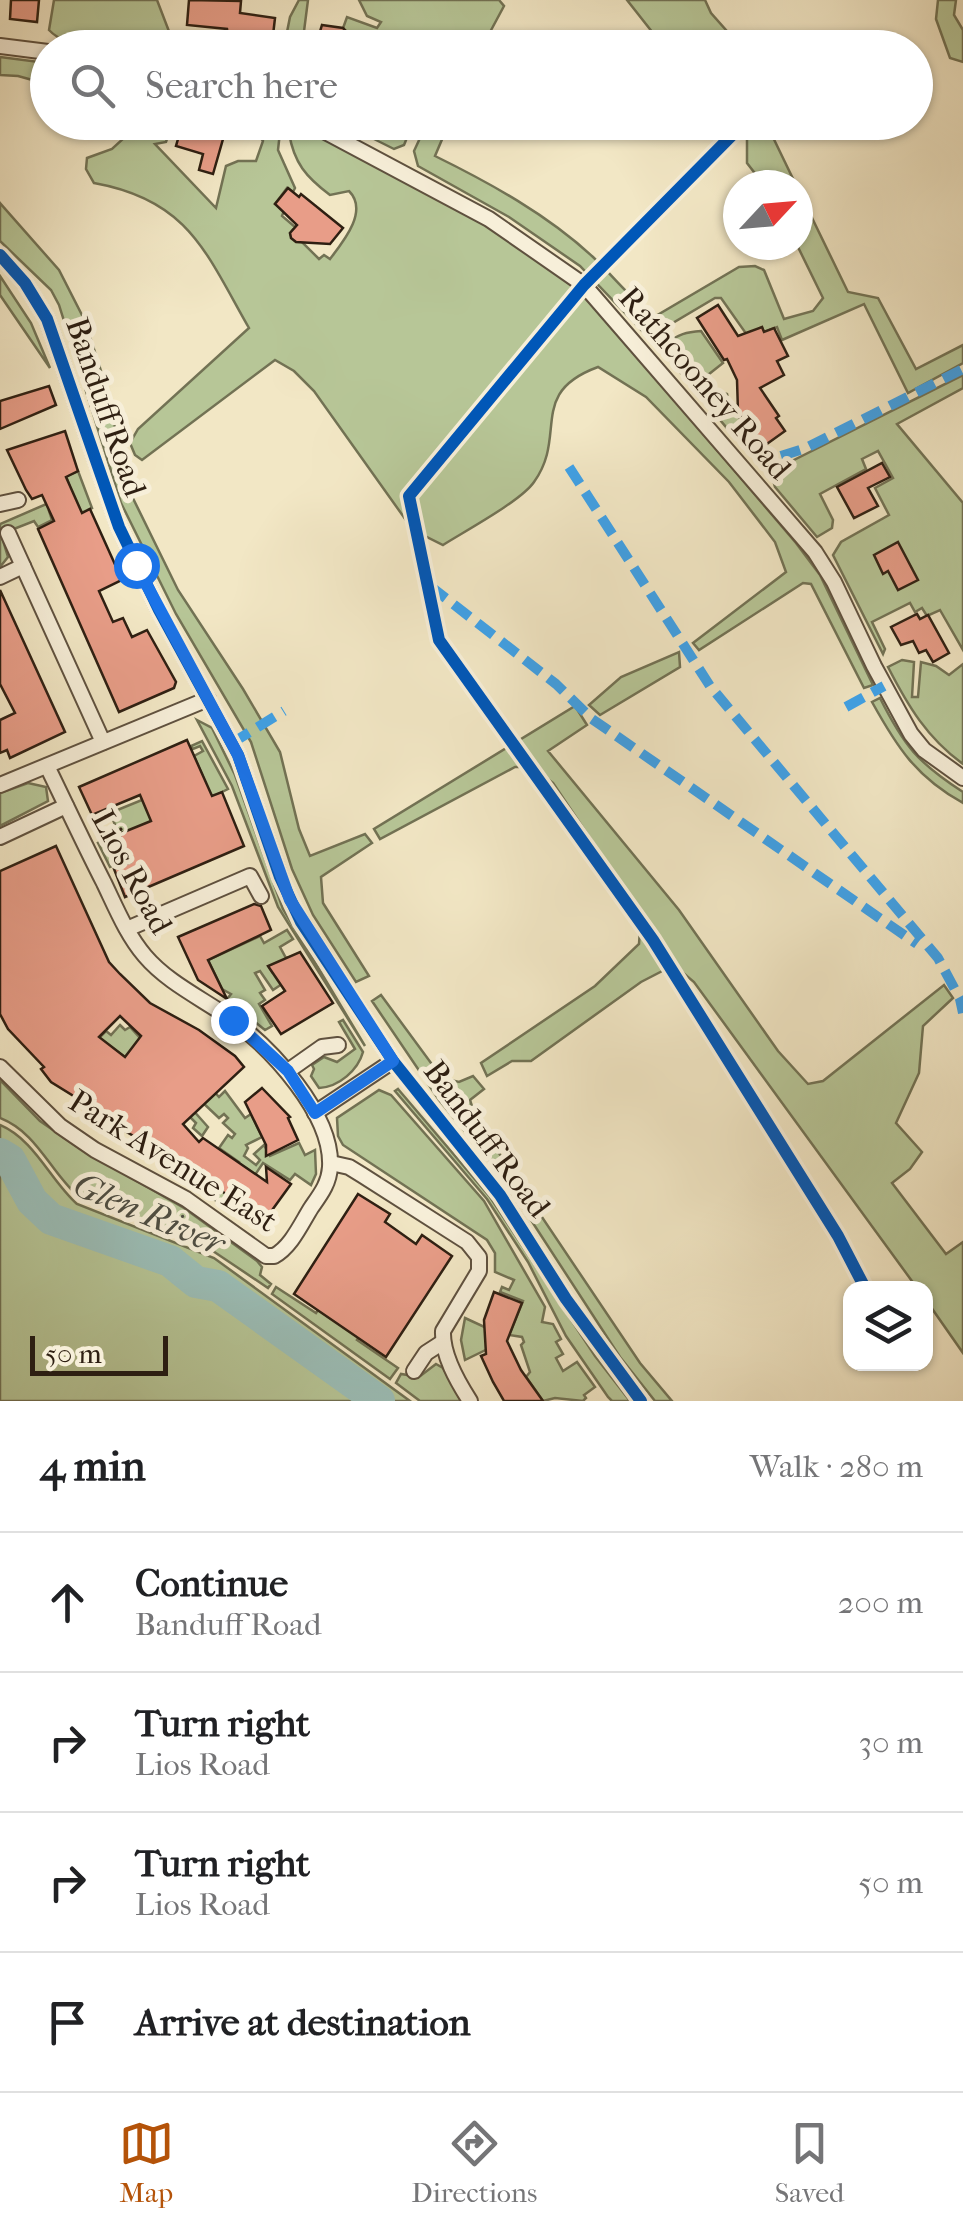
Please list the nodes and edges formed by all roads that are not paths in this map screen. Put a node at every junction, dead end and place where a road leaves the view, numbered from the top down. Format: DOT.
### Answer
graph roads {
  1 [pos="0,46"];
  2 [pos="30,50"];
  3 [pos="341,140"];
  4 [pos="0,255"];
  5 [pos="18,500"];
  6 [pos="0,504"];
  7 [pos="8,533"];
  8 [pos="23,566"];
  9 [pos="0,577"];
  10 [pos="208,699"];
  11 [pos="103,742"];
  12 [pos="47,766"];
  13 [pos="963,778"];
  14 [pos="0,785"];
  15 [pos="66,806"];
  16 [pos="0,837"];
  17 [pos="260,896"];
  18 [pos="127,929"];
  19 [pos="338,1045"];
  20 [pos="393,1061"];
  21 [pos="0,1067"];
  22 [pos="288,1071"];
  23 [pos="315,1113"];
  24 [pos="330,1163"];
  25 [pos="442,1342"];
  26 [pos="414,1371"];
  27 [pos="470,1401"];
  28 [pos="641,1401"];
  1 -- 2 [label="street"];
  3 -- 13 [label="street, Rathcooney Road"];
  4 -- 10 [label="street, Banduff Road"];
  5 -- 6 [label="street"];
  7 -- 8 [label="street"];
  8 -- 9 [label="street"];
  8 -- 11 [label="street"];
  10 -- 11 [label="street"];
  10 -- 20 [label="street, Banduff Road"];
  11 -- 12 [label="street"];
  12 -- 14 [label="street"];
  12 -- 15 [label="street, Lios Road"];
  15 -- 16 [label="street"];
  15 -- 18 [label="street, Lios Road"];
  17 -- 18 [label="street"];
  18 -- 22 [label="street, Lios Road"];
  19 -- 22 [label="street"];
  20 -- 23 [label="street"];
  20 -- 28 [label="street, Banduff Road"];
  21 -- 24 [label="street, Park Avenue East"];
  22 -- 23 [label="street, Lios Road"];
  23 -- 24 [label="street, Lios Road"];
  24 -- 25 [label="street"];
  25 -- 26 [label="street"];
  25 -- 27 [label="street"];
}
